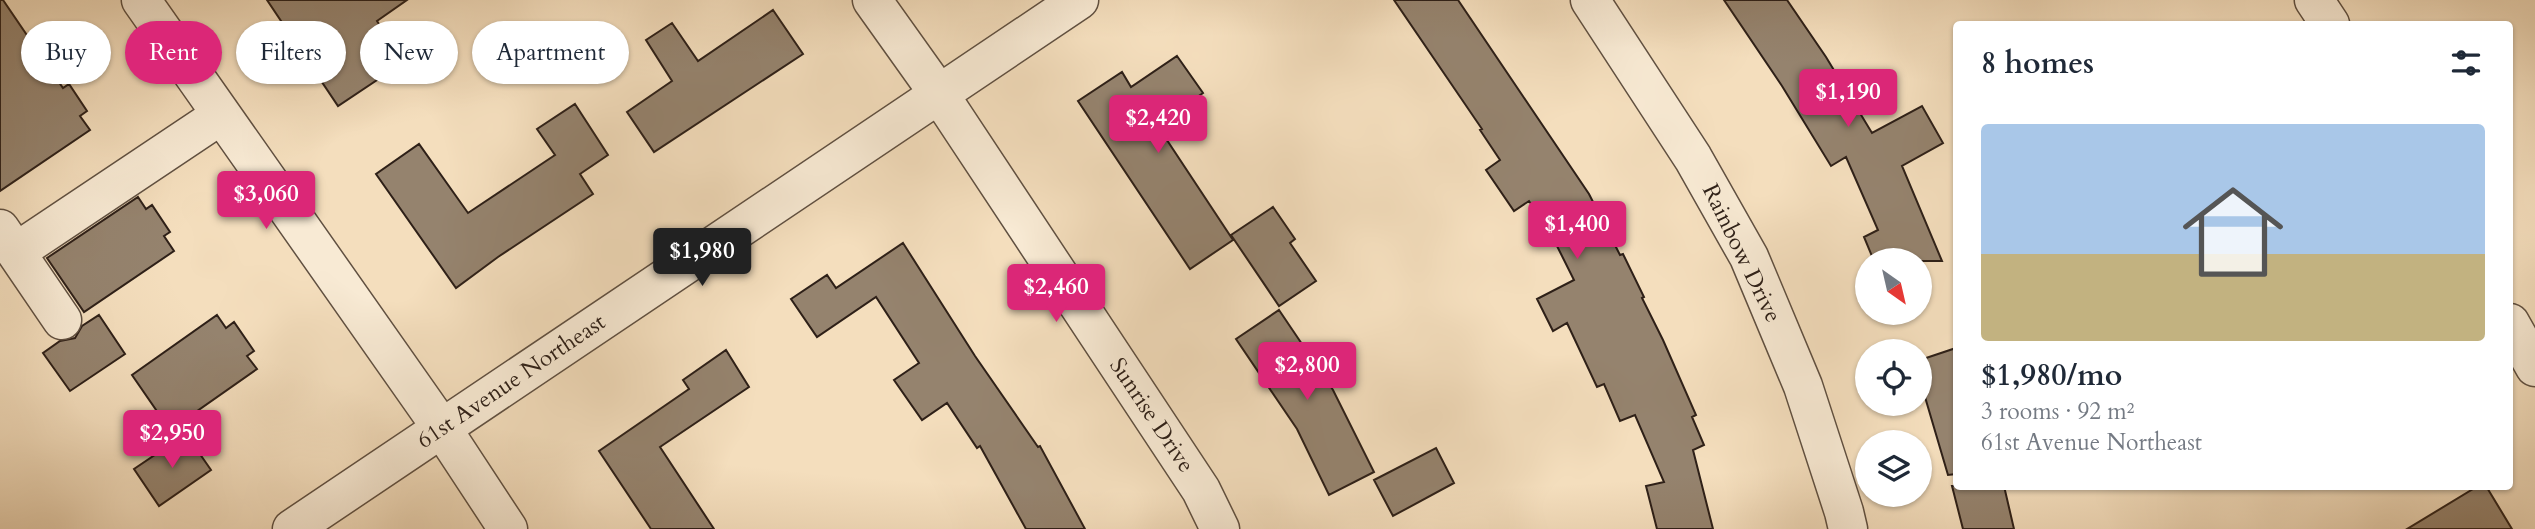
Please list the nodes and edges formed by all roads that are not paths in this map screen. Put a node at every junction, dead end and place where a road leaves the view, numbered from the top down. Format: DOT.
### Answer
graph roads {
  1 [pos="141,0"];
  2 [pos="872,0"];
  3 [pos="1079,0"];
  4 [pos="1590,0"];
  5 [pos="2314,0"];
  6 [pos="2328,21"];
  7 [pos="939,94"];
  8 [pos="221,115"];
  9 [pos="8,240"];
  10 [pos="62,320"];
  11 [pos="2513,328"];
  12 [pos="2535,367"];
  13 [pos="441,427"];
  14 [pos="292,529"];
  15 [pos="508,529"];
  16 [pos="1220,529"];
  17 [pos="1848,529"];
  1 -- 8 [label="street"];
  2 -- 7 [label="street, Sunrise Drive"];
  3 -- 7 [label="street, 61st Avenue Northeast"];
  4 -- 17 [label="street, Rainbow Drive"];
  5 -- 6 [label="street"];
  7 -- 13 [label="street, 61st Avenue Northeast"];
  7 -- 16 [label="street, Sunrise Drive"];
  8 -- 9 [label="street"];
  8 -- 13 [label="street"];
  9 -- 10 [label="street"];
  11 -- 12 [label="street"];
  13 -- 14 [label="street, 61st Avenue Northeast"];
  13 -- 15 [label="street"];
}
